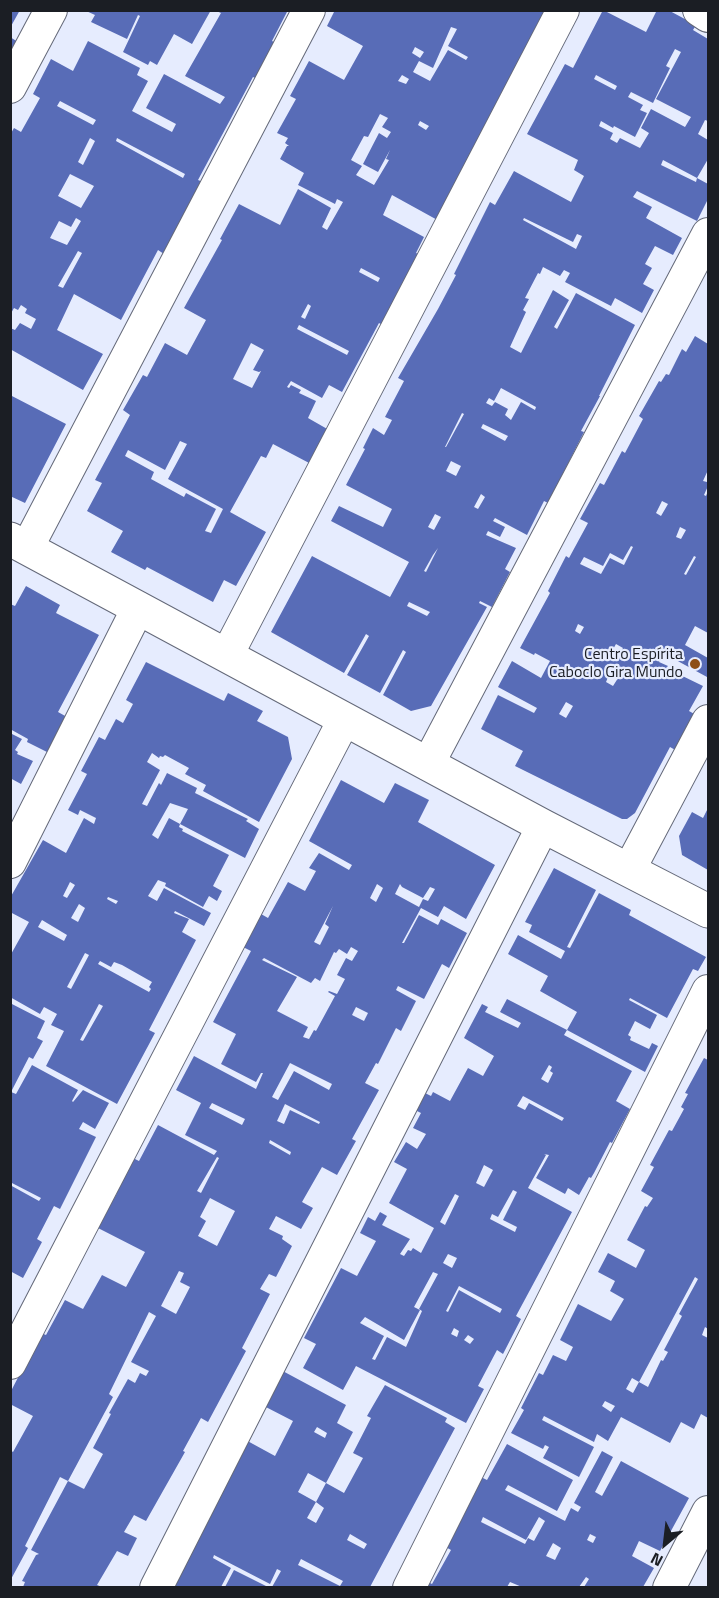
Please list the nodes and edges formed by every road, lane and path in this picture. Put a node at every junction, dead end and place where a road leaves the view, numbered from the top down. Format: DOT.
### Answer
graph roads {
  1 [pos="51,10"];
  2 [pos="309,10"];
  3 [pos="563,10"];
  4 [pos="699,10"];
  5 [pos="708,16"];
  6 [pos="10,87"];
  7 [pos="708,234"];
  8 [pos="19,544"];
  9 [pos="138,609"];
  10 [pos="227,655"];
  11 [pos="344,720"];
  12 [pos="708,721"];
  13 [pos="428,764"];
  14 [pos="543,826"];
  15 [pos="10,862"];
  16 [pos="629,870"];
  17 [pos="708,911"];
  18 [pos="708,991"];
  19 [pos="10,1363"];
  20 [pos="708,1512"];
  21 [pos="156,1587"];
  22 [pos="409,1587"];
  23 [pos="669,1587"];
  1 -- 6 [label="street"];
  2 -- 8 [label="street"];
  3 -- 10 [label="street"];
  4 -- 5 [label="street"];
  7 -- 13 [label="street"];
  8 -- 9 [label="street"];
  9 -- 10 [label="street"];
  9 -- 15 [label="street"];
  10 -- 11 [label="street"];
  11 -- 13 [label="street"];
  11 -- 19 [label="street"];
  12 -- 16 [label="street"];
  13 -- 14 [label="street"];
  14 -- 16 [label="street"];
  14 -- 21 [label="street"];
  16 -- 17 [label="street"];
  18 -- 22 [label="street"];
  20 -- 23 [label="street"];
}
